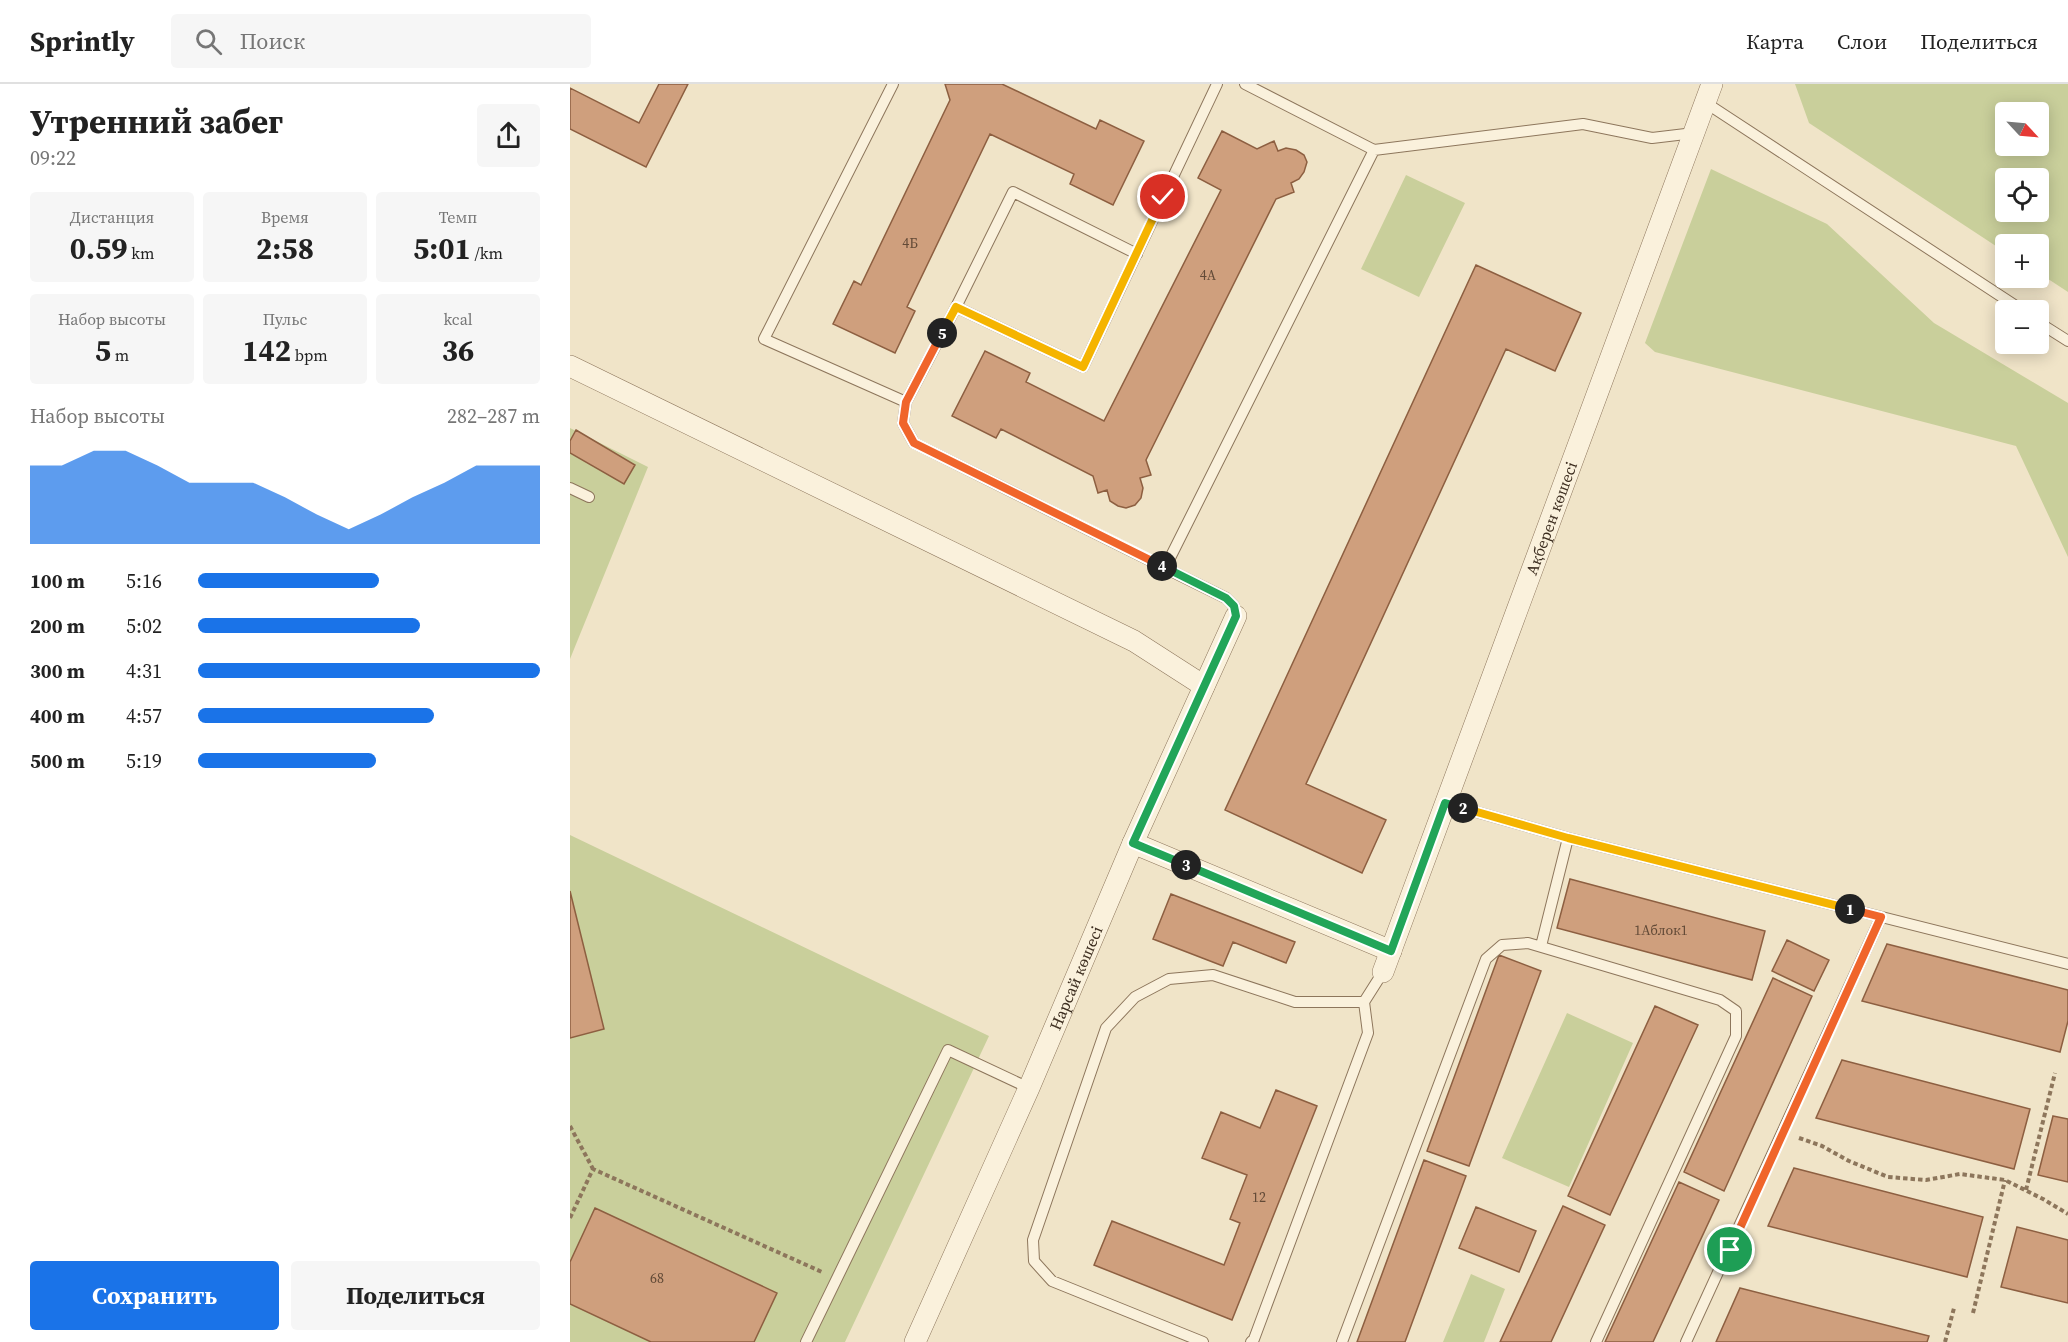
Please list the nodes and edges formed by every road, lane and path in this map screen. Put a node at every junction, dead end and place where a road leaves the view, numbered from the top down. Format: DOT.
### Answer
graph roads {
  1 [pos="893,84"];
  2 [pos="1217,84"];
  3 [pos="1245,84"];
  4 [pos="1709,93"];
  5 [pos="1695,133"];
  6 [pos="1374,150"];
  7 [pos="1137,254"];
  8 [pos="2008,300"];
  9 [pos="956,307"];
  10 [pos="2049,329"];
  11 [pos="2068,341"];
  12 [pos="570,366"];
  13 [pos="906,402"];
  14 [pos="570,488"];
  15 [pos="589,497"];
  16 [pos="1165,568"];
  17 [pos="1236,616"];
  18 [pos="1204,686"];
  19 [pos="1445,803"];
  20 [pos="1568,838"];
  21 [pos="1133,843"];
  22 [pos="1881,917"];
  23 [pos="1541,946"];
  24 [pos="1391,951"];
  25 [pos="2068,964"];
  26 [pos="1383,972"];
  27 [pos="1364,1002"];
  28 [pos="2055,1072"];
  29 [pos="1029,1088"];
  30 [pos="570,1126"];
  31 [pos="1783,1133"];
  32 [pos="593,1169"];
  33 [pos="2005,1180"];
  34 [pos="2026,1190"];
  35 [pos="2068,1215"];
  36 [pos="570,1218"];
  37 [pos="837,1278"];
  38 [pos="1954,1308"];
  39 [pos="1974,1313"];
  40 [pos="806,1342"];
  41 [pos="915,1342"];
  42 [pos="1203,1342"];
  43 [pos="1251,1342"];
  44 [pos="1342,1342"];
  45 [pos="1596,1342"];
  46 [pos="1686,1342"];
  47 [pos="1945,1342"];
  1 -- 13 [label="lane"];
  2 -- 7 [label="lane"];
  3 -- 6 [label="lane"];
  4 -- 5 [label="street, Ақберен көшесі"];
  4 -- 8 [label="lane"];
  5 -- 6 [label="lane"];
  5 -- 19 [label="street, Ақберен көшесі"];
  6 -- 16 [label="lane"];
  7 -- 9 [label="lane"];
  7 -- 9 [label="lane"];
  9 -- 13 [label="lane"];
  10 -- 11 [label="lane"];
  12 -- 18 [label="street"];
  13 -- 16 [label="lane"];
  14 -- 15 [label="lane"];
  16 -- 17 [label="lane"];
  17 -- 18 [label="street, Нарсай көшесі"];
  18 -- 21 [label="street, Нарсай көшесі"];
  19 -- 20 [label="lane"];
  19 -- 24 [label="street, Ақберен көшесі"];
  20 -- 22 [label="lane"];
  20 -- 23 [label="lane"];
  21 -- 24 [label="street"];
  21 -- 29 [label="street, Нарсай көшесі"];
  22 -- 25 [label="lane"];
  22 -- 31 [label="lane"];
  23 -- 44 [label="lane"];
  23 -- 45 [label="lane"];
  24 -- 26 [label="street, Ақберен көшесі"];
  26 -- 27 [label="lane"];
  27 -- 42 [label="lane"];
  27 -- 43 [label="lane"];
  28 -- 34 [label="path"];
  29 -- 37 [label="lane"];
  29 -- 41 [label="street, Нарсай көшесі"];
  30 -- 32 [label="path"];
  31 -- 33 [label="path"];
  31 -- 46 [label="lane"];
  32 -- 36 [label="path"];
  32 -- 37 [label="path"];
  33 -- 34 [label="path"];
  33 -- 39 [label="path"];
  34 -- 35 [label="path"];
  37 -- 40 [label="lane"];
  38 -- 47 [label="path"];
}
